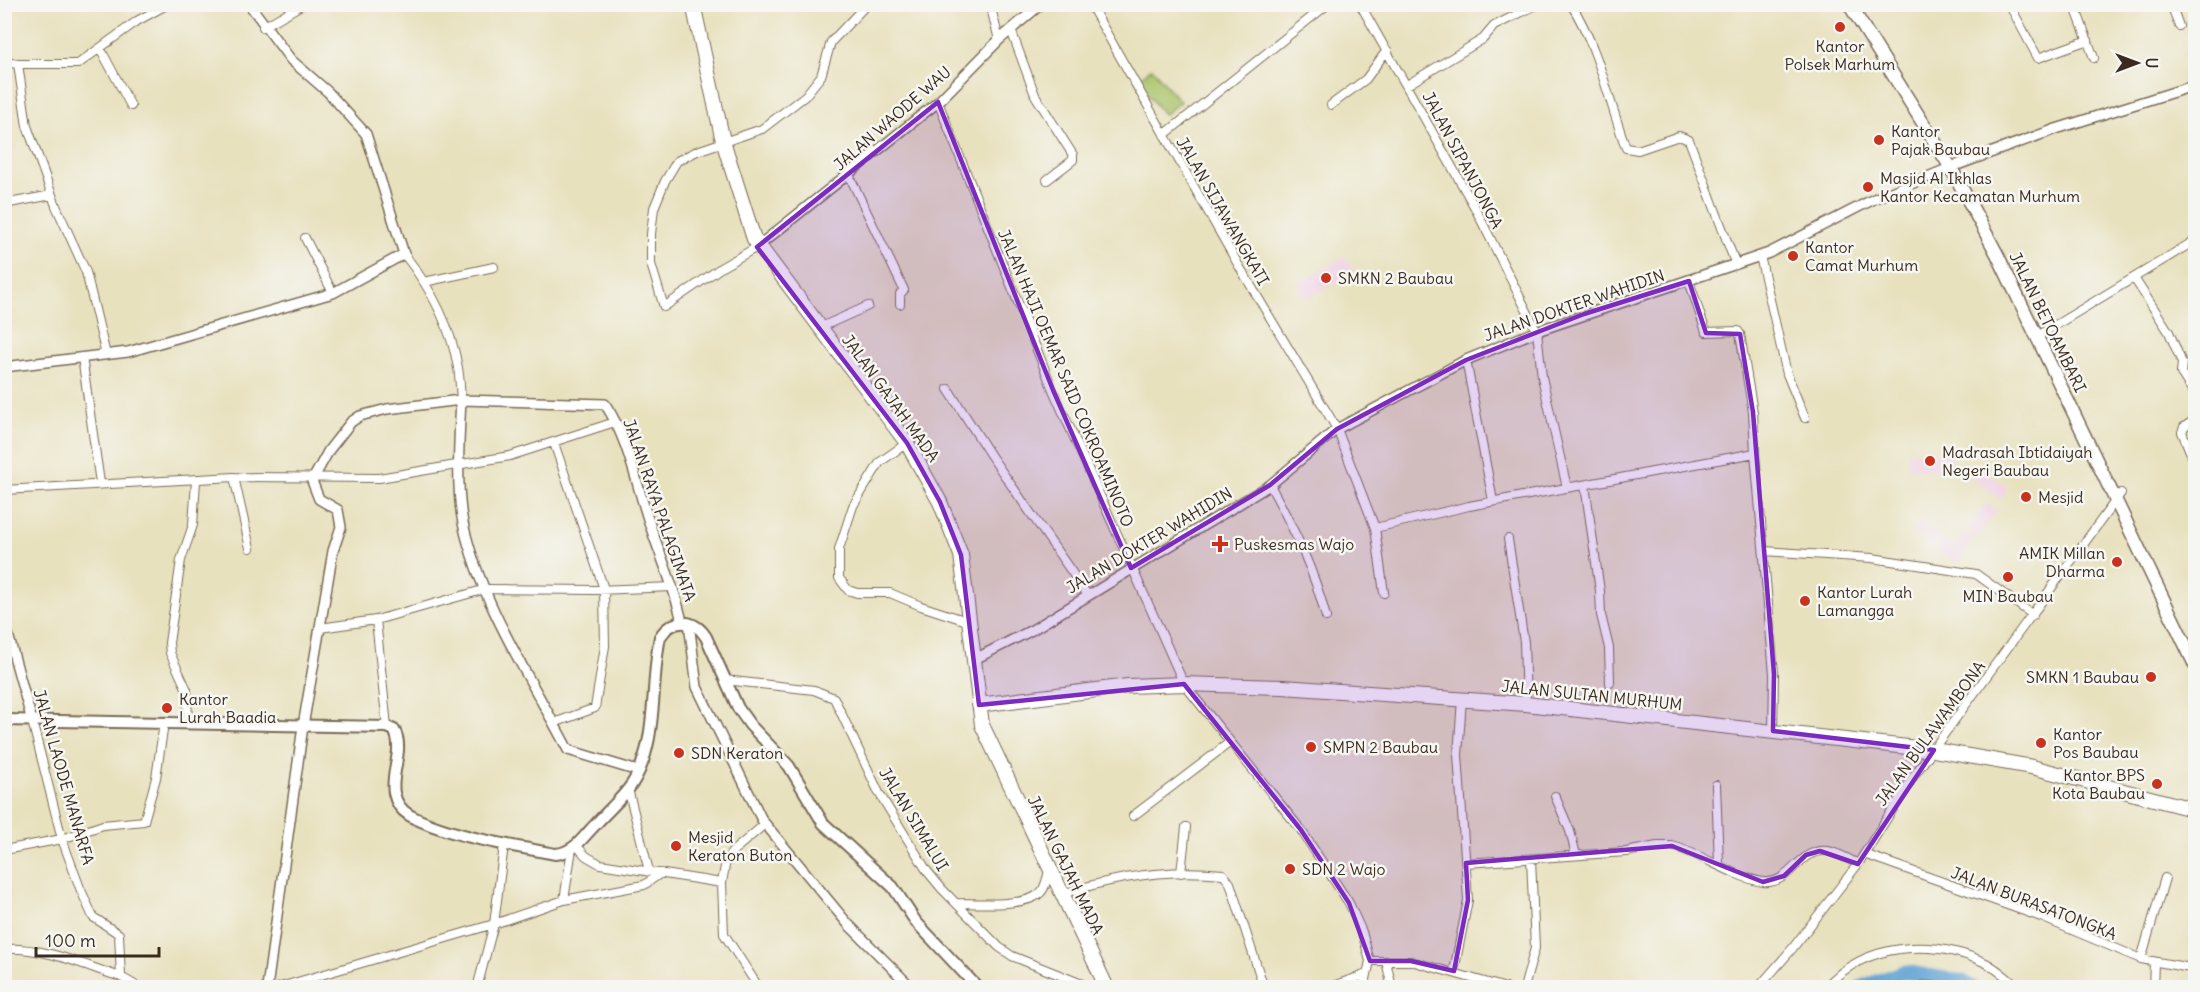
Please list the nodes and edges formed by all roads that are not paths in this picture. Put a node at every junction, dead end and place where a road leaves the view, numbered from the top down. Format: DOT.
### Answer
graph roads {
  1 [pos="168,4"];
  2 [pos="249,4"];
  3 [pos="303,4"];
  4 [pos="693,4"];
  5 [pos="867,4"];
  6 [pos="990,4"];
  7 [pos="1041,4"];
  8 [pos="1090,4"];
  9 [pos="1328,4"];
  10 [pos="1360,4"];
  11 [pos="1538,4"];
  12 [pos="1571,4"];
  13 [pos="2008,4"];
  14 [pos="2086,4"];
  15 [pos="2171,4"];
  16 [pos="1859,6"];
  17 [pos="2075,6"];
  18 [pos="1521,7"];
  19 [pos="2179,26"];
  20 [pos="263,27"];
  21 [pos="1011,30"];
  22 [pos="999,40"];
  23 [pos="2088,40"];
  24 [pos="100,48"];
  25 [pos="1387,50"];
  26 [pos="2094,58"];
  27 [pos="4,62"];
  28 [pos="18,64"];
  29 [pos="1407,85"];
  30 [pos="2196,85"];
  31 [pos="938,102"];
  32 [pos="1331,105"];
  33 [pos="131,106"];
  34 [pos="1164,135"];
  35 [pos="723,141"];
  36 [pos="1954,167"];
  37 [pos="849,175"];
  38 [pos="1047,180"];
  39 [pos="52,195"];
  40 [pos="4,204"];
  41 [pos="305,238"];
  42 [pos="2196,240"];
  43 [pos="757,246"];
  44 [pos="404,254"];
  45 [pos="1760,256"];
  46 [pos="1736,265"];
  47 [pos="494,267"];
  48 [pos="2134,278"];
  49 [pos="1689,281"];
  50 [pos="423,282"];
  51 [pos="333,293"];
  52 [pos="900,304"];
  53 [pos="868,306"];
  54 [pos="819,328"];
  55 [pos="1537,331"];
  56 [pos="2039,334"];
  57 [pos="106,355"];
  58 [pos="82,357"];
  59 [pos="1466,360"];
  60 [pos="4,368"];
  61 [pos="948,389"];
  62 [pos="2196,396"];
  63 [pos="461,400"];
  64 [pos="1805,418"];
  65 [pos="2196,418"];
  66 [pos="615,422"];
  67 [pos="1337,429"];
  68 [pos="554,443"];
  69 [pos="907,443"];
  70 [pos="1755,453"];
  71 [pos="460,463"];
  72 [pos="2196,466"];
  73 [pos="234,477"];
  74 [pos="312,478"];
  75 [pos="196,482"];
  76 [pos="100,483"];
  77 [pos="1270,485"];
  78 [pos="1585,485"];
  79 [pos="1567,488"];
  80 [pos="4,490"];
  81 [pos="2119,496"];
  82 [pos="1493,501"];
  83 [pos="1375,528"];
  84 [pos="1508,539"];
  85 [pos="250,548"];
  86 [pos="1764,551"];
  87 [pos="1131,568"];
  88 [pos="673,586"];
  89 [pos="486,589"];
  90 [pos="604,589"];
  91 [pos="1384,593"];
  92 [pos="1087,594"];
  93 [pos="2033,615"];
  94 [pos="1326,617"];
  95 [pos="4,620"];
  96 [pos="376,620"];
  97 [pos="685,622"];
  98 [pos="970,622"];
  99 [pos="320,628"];
  100 [pos="2194,646"];
  101 [pos="975,659"];
  102 [pos="2196,667"];
  103 [pos="725,680"];
  104 [pos="1610,683"];
  105 [pos="1184,684"];
  106 [pos="1462,699"];
  107 [pos="1526,704"];
  108 [pos="979,705"];
  109 [pos="4,720"];
  110 [pos="32,721"];
  111 [pos="164,723"];
  112 [pos="188,723"];
  113 [pos="554,723"];
  114 [pos="303,726"];
  115 [pos="387,727"];
  116 [pos="1773,731"];
  117 [pos="1229,743"];
  118 [pos="1934,750"];
  119 [pos="638,771"];
  120 [pos="1716,785"];
  121 [pos="628,789"];
  122 [pos="1555,796"];
  123 [pos="2196,810"];
  124 [pos="1133,816"];
  125 [pos="765,824"];
  126 [pos="1186,827"];
  127 [pos="62,839"];
  128 [pos="504,845"];
  129 [pos="574,847"];
  130 [pos="4,850"];
  131 [pos="1864,854"];
  132 [pos="1576,855"];
  133 [pos="1531,859"];
  134 [pos="1466,863"];
  135 [pos="1719,864"];
  136 [pos="1858,864"];
  137 [pos="1050,868"];
  138 [pos="649,871"];
  139 [pos="661,873"];
  140 [pos="1181,873"];
  141 [pos="2165,878"];
  142 [pos="722,883"];
  143 [pos="1062,894"];
  144 [pos="564,900"];
  145 [pos="956,903"];
  146 [pos="494,924"];
  147 [pos="4,949"];
  148 [pos="2141,959"];
  149 [pos="1370,961"];
  150 [pos="1386,961"];
  151 [pos="2154,963"];
  152 [pos="2196,969"];
  153 [pos="1454,971"];
  154 [pos="1367,974"];
  155 [pos="121,977"];
  156 [pos="136,987"];
  157 [pos="267,987"];
  158 [pos="277,987"];
  159 [pos="477,987"];
  160 [pos="759,987"];
  161 [pos="912,987"];
  162 [pos="978,987"];
  163 [pos="1092,987"];
  164 [pos="1107,987"];
  165 [pos="1264,987"];
  166 [pos="1327,987"];
  167 [pos="1364,987"];
  168 [pos="1392,987"];
  169 [pos="1506,987"];
  170 [pos="1524,987"];
  171 [pos="1758,987"];
  172 [pos="1825,987"];
  173 [pos="1916,987"];
  174 [pos="1946,987"];
  175 [pos="2019,987"];
  176 [pos="2154,987"];
  1 -- 24 [label="street"];
  2 -- 20 [label="street"];
  3 -- 20 [label="street"];
  4 -- 35 [label="highway, JALAN GAJAH MADA"];
  5 -- 35 [label="street"];
  6 -- 22 [label="street"];
  7 -- 21 [label="street, JALAN WAODE WAU"];
  8 -- 34 [label="street, JALAN SIJAWANGKATI"];
  9 -- 34 [label="street"];
  10 -- 25 [label="street, JALAN SIPANJONGA"];
  11 -- 18 [label="street"];
  12 -- 46 [label="street"];
  13 -- 23 [label="street"];
  14 -- 17 [label="street"];
  15 -- 19 [label="street"];
  16 -- 36 [label="main road, JALAN BETOAMBARI"];
  17 -- 23 [label="street"];
  18 -- 29 [label="street"];
  20 -- 44 [label="street"];
  21 -- 22 [label="street, JALAN WAODE WAU"];
  21 -- 38 [label="street"];
  22 -- 31 [label="street, JALAN WAODE WAU"];
  23 -- 26 [label="street"];
  24 -- 28 [label="street"];
  24 -- 33 [label="street"];
  25 -- 29 [label="street, JALAN SIPANJONGA"];
  25 -- 32 [label="street"];
  27 -- 28 [label="street"];
  28 -- 39 [label="street"];
  29 -- 55 [label="street, JALAN SIPANJONGA"];
  30 -- 36 [label="street, JALAN DOKTER WAHIDIN"];
  31 -- 37 [label="street, JALAN WAODE WAU"];
  31 -- 87 [label="street, JALAN HAJI OEMAR SAID COKROAMINOTO"];
  34 -- 67 [label="street, JALAN SIJAWANGKATI"];
  35 -- 43 [label="highway, JALAN GAJAH MADA"];
  35 -- 43 [label="street"];
  36 -- 45 [label="street, JALAN DOKTER WAHIDIN"];
  36 -- 56 [label="main road, JALAN BETOAMBARI"];
  37 -- 43 [label="street, JALAN WAODE WAU"];
  37 -- 52 [label="street"];
  39 -- 40 [label="street"];
  39 -- 57 [label="street"];
  41 -- 51 [label="street"];
  42 -- 48 [label="street"];
  43 -- 54 [label="highway, JALAN GAJAH MADA"];
  44 -- 50 [label="street"];
  44 -- 51 [label="street"];
  45 -- 46 [label="street, JALAN DOKTER WAHIDIN"];
  45 -- 64 [label="street"];
  46 -- 49 [label="street, JALAN DOKTER WAHIDIN"];
  47 -- 50 [label="street"];
  48 -- 56 [label="street"];
  48 -- 62 [label="street"];
  49 -- 55 [label="street, JALAN DOKTER WAHIDIN"];
  49 -- 70 [label="street"];
  50 -- 63 [label="street"];
  51 -- 57 [label="street"];
  53 -- 54 [label="street"];
  54 -- 69 [label="highway, JALAN GAJAH MADA"];
  55 -- 59 [label="street, JALAN DOKTER WAHIDIN"];
  55 -- 79 [label="street"];
  56 -- 81 [label="main road, JALAN BETOAMBARI"];
  57 -- 58 [label="street"];
  58 -- 60 [label="street"];
  58 -- 76 [label="street"];
  59 -- 67 [label="street, JALAN DOKTER WAHIDIN"];
  59 -- 82 [label="street"];
  61 -- 92 [label="street"];
  63 -- 66 [label="street, JALAN RAYA PALAGIMATA"];
  63 -- 71 [label="street"];
  63 -- 74 [label="street"];
  65 -- 72 [label="street"];
  66 -- 68 [label="street"];
  66 -- 88 [label="street, JALAN RAYA PALAGIMATA"];
  67 -- 77 [label="street, JALAN DOKTER WAHIDIN"];
  67 -- 83 [label="street, JALAN SIJAWANGKATI"];
  68 -- 71 [label="street"];
  68 -- 90 [label="street"];
  69 -- 98 [label="highway, JALAN GAJAH MADA"];
  69 -- 98 [label="street"];
  70 -- 78 [label="street"];
  70 -- 86 [label="street"];
  71 -- 74 [label="street"];
  71 -- 89 [label="street"];
  73 -- 74 [label="street"];
  73 -- 75 [label="street"];
  73 -- 85 [label="street"];
  74 -- 99 [label="street"];
  75 -- 76 [label="street"];
  75 -- 112 [label="street"];
  76 -- 80 [label="street"];
  77 -- 87 [label="street, JALAN DOKTER WAHIDIN"];
  77 -- 94 [label="street"];
  78 -- 79 [label="street"];
  78 -- 104 [label="street"];
  79 -- 82 [label="street"];
  81 -- 93 [label="street, JALAN BULAWAMBONA"];
  81 -- 100 [label="main road, JALAN BETOAMBARI"];
  81 -- 102 [label="main road, JALAN BETOAMBARI"];
  82 -- 83 [label="street"];
  83 -- 91 [label="street, JALAN SIJAWANGKATI"];
  84 -- 107 [label="street"];
  86 -- 93 [label="street"];
  86 -- 116 [label="street"];
  87 -- 92 [label="street, JALAN DOKTER WAHIDIN"];
  87 -- 105 [label="street, JALAN HAJI OEMAR SAID COKROAMINOTO"];
  88 -- 90 [label="street"];
  88 -- 97 [label="street, JALAN RAYA PALAGIMATA"];
  89 -- 90 [label="street"];
  89 -- 96 [label="street"];
  89 -- 113 [label="street"];
  90 -- 113 [label="street"];
  92 -- 101 [label="street, JALAN DOKTER WAHIDIN"];
  93 -- 118 [label="street, JALAN BULAWAMBONA"];
  95 -- 110 [label="street, JALAN LAODE MANARFA"];
  96 -- 99 [label="street"];
  96 -- 115 [label="street"];
  97 -- 103 [label="main road"];
  97 -- 119 [label="main road"];
  97 -- 125 [label="street, JALAN RAYA PALAGIMATA"];
  98 -- 101 [label="highway, JALAN GAJAH MADA"];
  99 -- 114 [label="street"];
  101 -- 108 [label="highway, JALAN GAJAH MADA"];
  103 -- 145 [label="street, JALAN SIMALUI"];
  103 -- 162 [label="main road"];
  105 -- 106 [label="highway, JALAN SULTAN MURHUM"];
  105 -- 108 [label="highway, JALAN SULTAN MURHUM"];
  105 -- 117 [label="street, JALAN HAJI OEMAR SAID COKROAMINOTO"];
  106 -- 107 [label="highway, JALAN SULTAN MURHUM"];
  106 -- 134 [label="street"];
  107 -- 116 [label="highway, JALAN SULTAN MURHUM"];
  108 -- 137 [label="highway, JALAN GAJAH MADA"];
  109 -- 110 [label="main road"];
  110 -- 111 [label="main road"];
  110 -- 127 [label="street, JALAN LAODE MANARFA"];
  111 -- 112 [label="main road"];
  111 -- 127 [label="street"];
  112 -- 114 [label="main road"];
  113 -- 119 [label="street"];
  114 -- 115 [label="main road"];
  114 -- 157 [label="street"];
  115 -- 128 [label="main road"];
  116 -- 118 [label="highway, JALAN SULTAN MURHUM"];
  117 -- 124 [label="street"];
  117 -- 149 [label="street, JALAN HAJI OEMAR SAID COKROAMINOTO"];
  118 -- 123 [label="highway, JALAN SULTAN MURHUM"];
  118 -- 131 [label="street, JALAN BULAWAMBONA"];
  119 -- 121 [label="main road"];
  120 -- 135 [label="street"];
  121 -- 129 [label="main road"];
  121 -- 138 [label="street"];
  122 -- 132 [label="street"];
  125 -- 142 [label="street"];
  125 -- 161 [label="street, JALAN RAYA PALAGIMATA"];
  126 -- 140 [label="street"];
  127 -- 130 [label="street"];
  127 -- 155 [label="street, JALAN LAODE MANARFA"];
  128 -- 129 [label="main road"];
  128 -- 146 [label="street"];
  129 -- 138 [label="street"];
  129 -- 144 [label="street"];
  131 -- 136 [label="street, JALAN BULAWAMBONA"];
  131 -- 148 [label="street, JALAN BURASATONGKA"];
  132 -- 133 [label="street"];
  132 -- 135 [label="street"];
  133 -- 134 [label="street"];
  133 -- 170 [label="street"];
  134 -- 153 [label="street"];
  135 -- 136 [label="street"];
  136 -- 171 [label="street, JALAN BULAWAMBONA"];
  137 -- 143 [label="highway, JALAN GAJAH MADA"];
  137 -- 145 [label="street"];
  138 -- 139 [label="street"];
  139 -- 142 [label="street"];
  139 -- 144 [label="street"];
  140 -- 143 [label="street"];
  140 -- 165 [label="street"];
  141 -- 148 [label="street"];
  142 -- 160 [label="street"];
  143 -- 164 [label="highway, JALAN GAJAH MADA"];
  144 -- 146 [label="street"];
  145 -- 163 [label="street, JALAN SIMALUI"];
  146 -- 158 [label="street"];
  146 -- 159 [label="street"];
  147 -- 155 [label="street"];
  148 -- 151 [label="street, JALAN BURASATONGKA"];
  149 -- 150 [label="street"];
  149 -- 154 [label="street"];
  150 -- 153 [label="street"];
  150 -- 168 [label="street"];
  151 -- 152 [label="street, JALAN BURASATONGKA"];
  151 -- 176 [label="street"];
  153 -- 169 [label="street"];
  154 -- 166 [label="street"];
  154 -- 167 [label="street"];
  155 -- 156 [label="street"];
  172 -- 175 [label="street"];
  173 -- 174 [label="street"];
}
